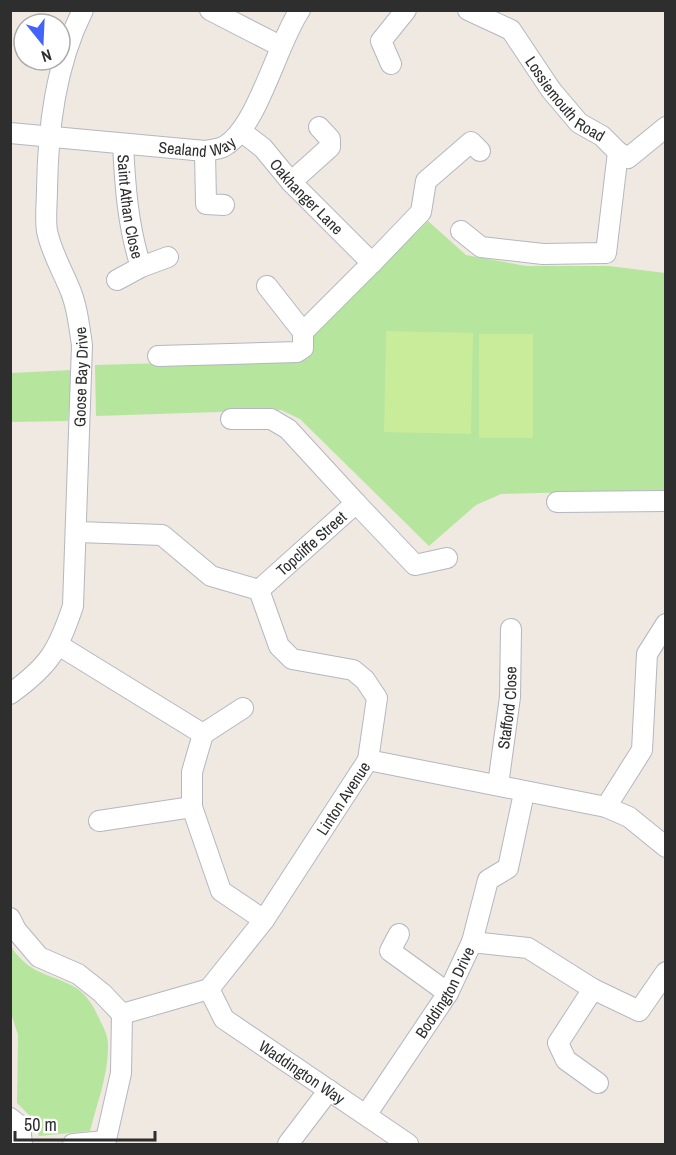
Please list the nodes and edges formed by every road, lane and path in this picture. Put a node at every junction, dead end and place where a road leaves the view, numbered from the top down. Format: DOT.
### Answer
graph roads {
  1 [pos="83,10"];
  2 [pos="300,10"];
  3 [pos="406,10"];
  4 [pos="468,10"];
  5 [pos="217,12"];
  6 [pos="280,45"];
  7 [pos="391,64"];
  8 [pos="319,127"];
  9 [pos="666,127"];
  10 [pos="241,131"];
  11 [pos="10,133"];
  12 [pos="48,137"];
  13 [pos="123,144"];
  14 [pos="205,151"];
  15 [pos="480,151"];
  16 [pos="618,153"];
  17 [pos="291,182"];
  18 [pos="224,205"];
  19 [pos="461,231"];
  20 [pos="168,257"];
  21 [pos="372,263"];
  22 [pos="141,267"];
  23 [pos="117,280"];
  24 [pos="267,286"];
  25 [pos="303,332"];
  26 [pos="158,356"];
  27 [pos="231,419"];
  28 [pos="666,501"];
  29 [pos="557,502"];
  30 [pos="356,503"];
  31 [pos="78,532"];
  32 [pos="447,558"];
  33 [pos="259,590"];
  34 [pos="666,624"];
  35 [pos="512,629"];
  36 [pos="60,646"];
  37 [pos="14,684"];
  38 [pos="243,708"];
  39 [pos="203,734"];
  40 [pos="368,760"];
  41 [pos="498,785"];
  42 [pos="524,793"];
  43 [pos="192,807"];
  44 [pos="606,807"];
  45 [pos="99,821"];
  46 [pos="666,847"];
  47 [pos="10,918"];
  48 [pos="264,920"];
  49 [pos="399,934"];
  50 [pos="472,942"];
  51 [pos="666,972"];
  52 [pos="209,989"];
  53 [pos="593,989"];
  54 [pos="448,993"];
  55 [pos="122,1014"];
  56 [pos="598,1083"];
  57 [pos="328,1090"];
  58 [pos="366,1115"];
  59 [pos="10,1118"];
  60 [pos="105,1143"];
  61 [pos="22,1144"];
  62 [pos="73,1144"];
  63 [pos="288,1144"];
  64 [pos="408,1144"];
  1 -- 12 [label="street, Goose Bay Drive"];
  2 -- 6 [label="street, Sealand Way"];
  3 -- 7 [label="street"];
  4 -- 16 [label="street, Lossiemouth Road"];
  5 -- 6 [label="street"];
  6 -- 10 [label="street, Sealand Way"];
  8 -- 17 [label="street"];
  9 -- 16 [label="street, Lossiemouth Road"];
  10 -- 14 [label="street, Sealand Way"];
  10 -- 17 [label="street, Oakhanger Lane"];
  11 -- 12 [label="street, Sealand Way"];
  12 -- 13 [label="street, Sealand Way"];
  12 -- 31 [label="street, Goose Bay Drive"];
  13 -- 14 [label="street, Sealand Way"];
  13 -- 22 [label="street, Saint Athan Close"];
  14 -- 18 [label="street"];
  15 -- 21 [label="street"];
  16 -- 19 [label="street"];
  17 -- 21 [label="street, Oakhanger Lane"];
  20 -- 22 [label="street, Saint Athan Close"];
  21 -- 25 [label="street"];
  22 -- 23 [label="street, Saint Athan Close"];
  24 -- 25 [label="street"];
  25 -- 26 [label="street"];
  27 -- 30 [label="street"];
  28 -- 29 [label="street"];
  30 -- 32 [label="street, Topcliffe Street"];
  30 -- 33 [label="street, Topcliffe Street"];
  31 -- 33 [label="street"];
  31 -- 36 [label="street, Goose Bay Drive"];
  33 -- 40 [label="street"];
  34 -- 44 [label="street"];
  35 -- 41 [label="street, Stafford Close"];
  36 -- 37 [label="street, Goose Bay Drive"];
  36 -- 39 [label="street"];
  38 -- 39 [label="street"];
  39 -- 43 [label="street"];
  40 -- 41 [label="street, Linton Avenue"];
  40 -- 48 [label="street, Linton Avenue"];
  41 -- 42 [label="street, Linton Avenue"];
  42 -- 44 [label="street, Linton Avenue"];
  42 -- 50 [label="street"];
  43 -- 45 [label="street"];
  43 -- 48 [label="street"];
  44 -- 46 [label="street, Linton Avenue"];
  47 -- 55 [label="street"];
  48 -- 52 [label="street, Linton Avenue"];
  49 -- 54 [label="street"];
  50 -- 53 [label="street, Boddington Drive"];
  50 -- 54 [label="street, Boddington Drive"];
  51 -- 53 [label="street, Boddington Drive"];
  52 -- 55 [label="street"];
  52 -- 57 [label="street, Waddington Way"];
  53 -- 56 [label="street"];
  54 -- 58 [label="street, Boddington Drive"];
  55 -- 60 [label="street"];
  57 -- 58 [label="street, Waddington Way"];
  57 -- 63 [label="street"];
  58 -- 64 [label="street, Waddington Way"];
  59 -- 61 [label="street"];
  60 -- 62 [label="street"];
}
